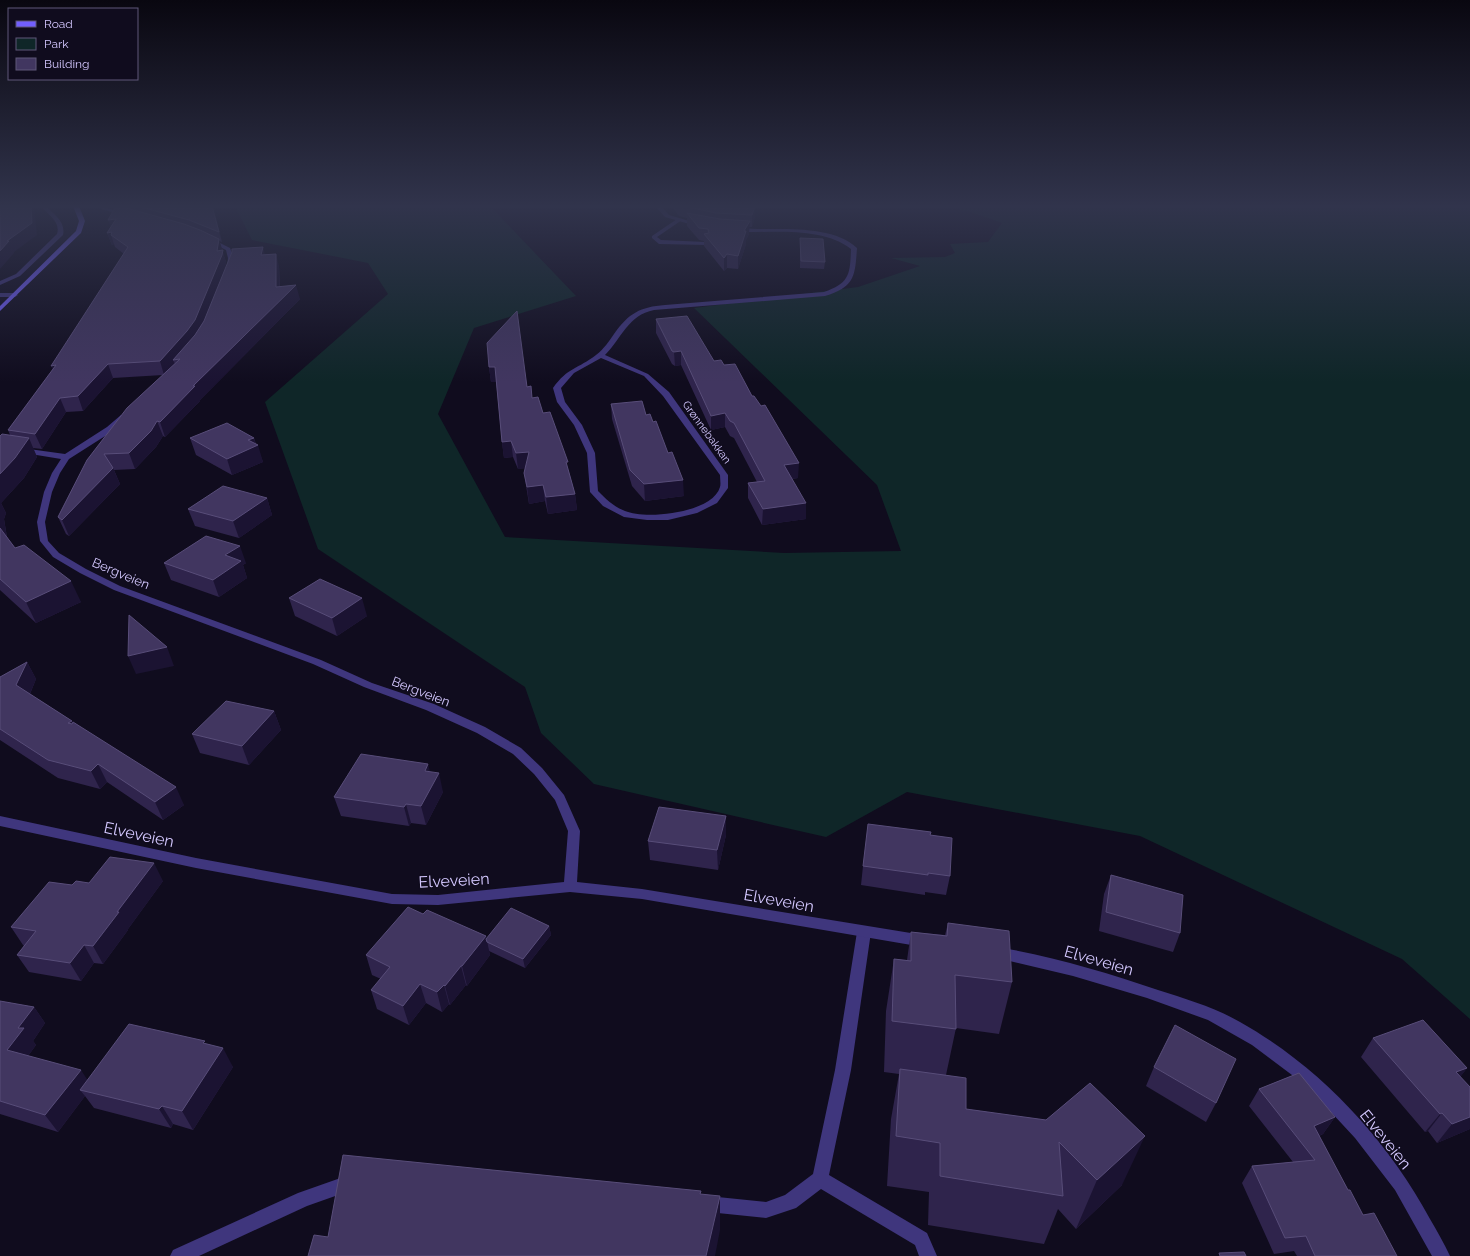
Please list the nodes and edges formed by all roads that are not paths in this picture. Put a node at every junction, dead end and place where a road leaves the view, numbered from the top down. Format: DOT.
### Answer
graph roads {
  1 [pos="28,265"];
  2 [pos="46,265"];
  3 [pos="229,265"];
  4 [pos="853,265"];
  5 [pos="225,280"];
  6 [pos="0,283"];
  7 [pos="0,295"];
  8 [pos="15,295"];
  9 [pos="0,308"];
  10 [pos="600,355"];
  11 [pos="132,410"];
  12 [pos="0,446"];
  13 [pos="66,457"];
  14 [pos="0,822"];
  15 [pos="570,887"];
  16 [pos="864,932"];
  17 [pos="934,943"];
  18 [pos="988,951"];
  19 [pos="365,1177"];
  20 [pos="820,1179"];
  21 [pos="695,1203"];
  22 [pos="179,1256"];
  23 [pos="928,1256"];
  24 [pos="1441,1256"];
  1 -- 6 [label="street"];
  2 -- 8 [label="main road"];
  3 -- 5 [label="street"];
  4 -- 10 [label="street, Grønnebakkan"];
  7 -- 8 [label="street"];
  8 -- 9 [label="main road"];
  10 -- 10 [label="street, Grønnebakkan"];
  11 -- 13 [label="street"];
  12 -- 13 [label="street"];
  13 -- 15 [label="street, Bergveien"];
  14 -- 15 [label="street, Elveveien"];
  15 -- 16 [label="street, Elveveien"];
  16 -- 17 [label="street, Elveveien"];
  16 -- 20 [label="street"];
  18 -- 24 [label="street, Elveveien"];
  19 -- 22 [label="street"];
  20 -- 21 [label="street"];
  20 -- 23 [label="street"];
}
